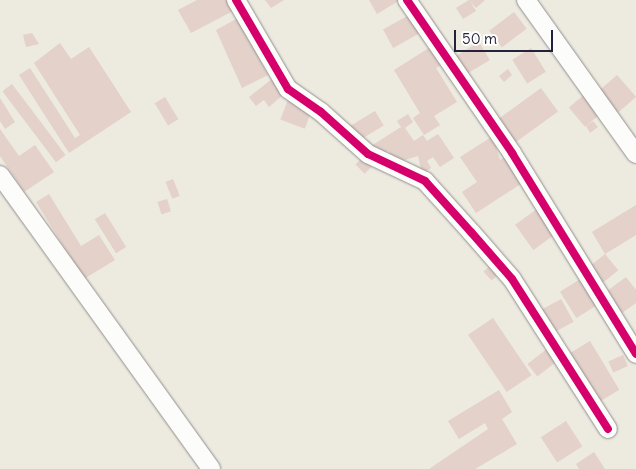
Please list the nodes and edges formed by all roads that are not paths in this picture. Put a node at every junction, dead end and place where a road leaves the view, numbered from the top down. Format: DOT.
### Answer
graph roads {
  1 [pos="236,0"];
  2 [pos="407,0"];
  3 [pos="526,0"];
  4 [pos="636,154"];
  5 [pos="0,175"];
  6 [pos="636,354"];
  7 [pos="608,429"];
  8 [pos="211,469"];
  1 -- 7 [label="street"];
  2 -- 6 [label="street"];
  3 -- 4 [label="street"];
  5 -- 8 [label="street"];
}
